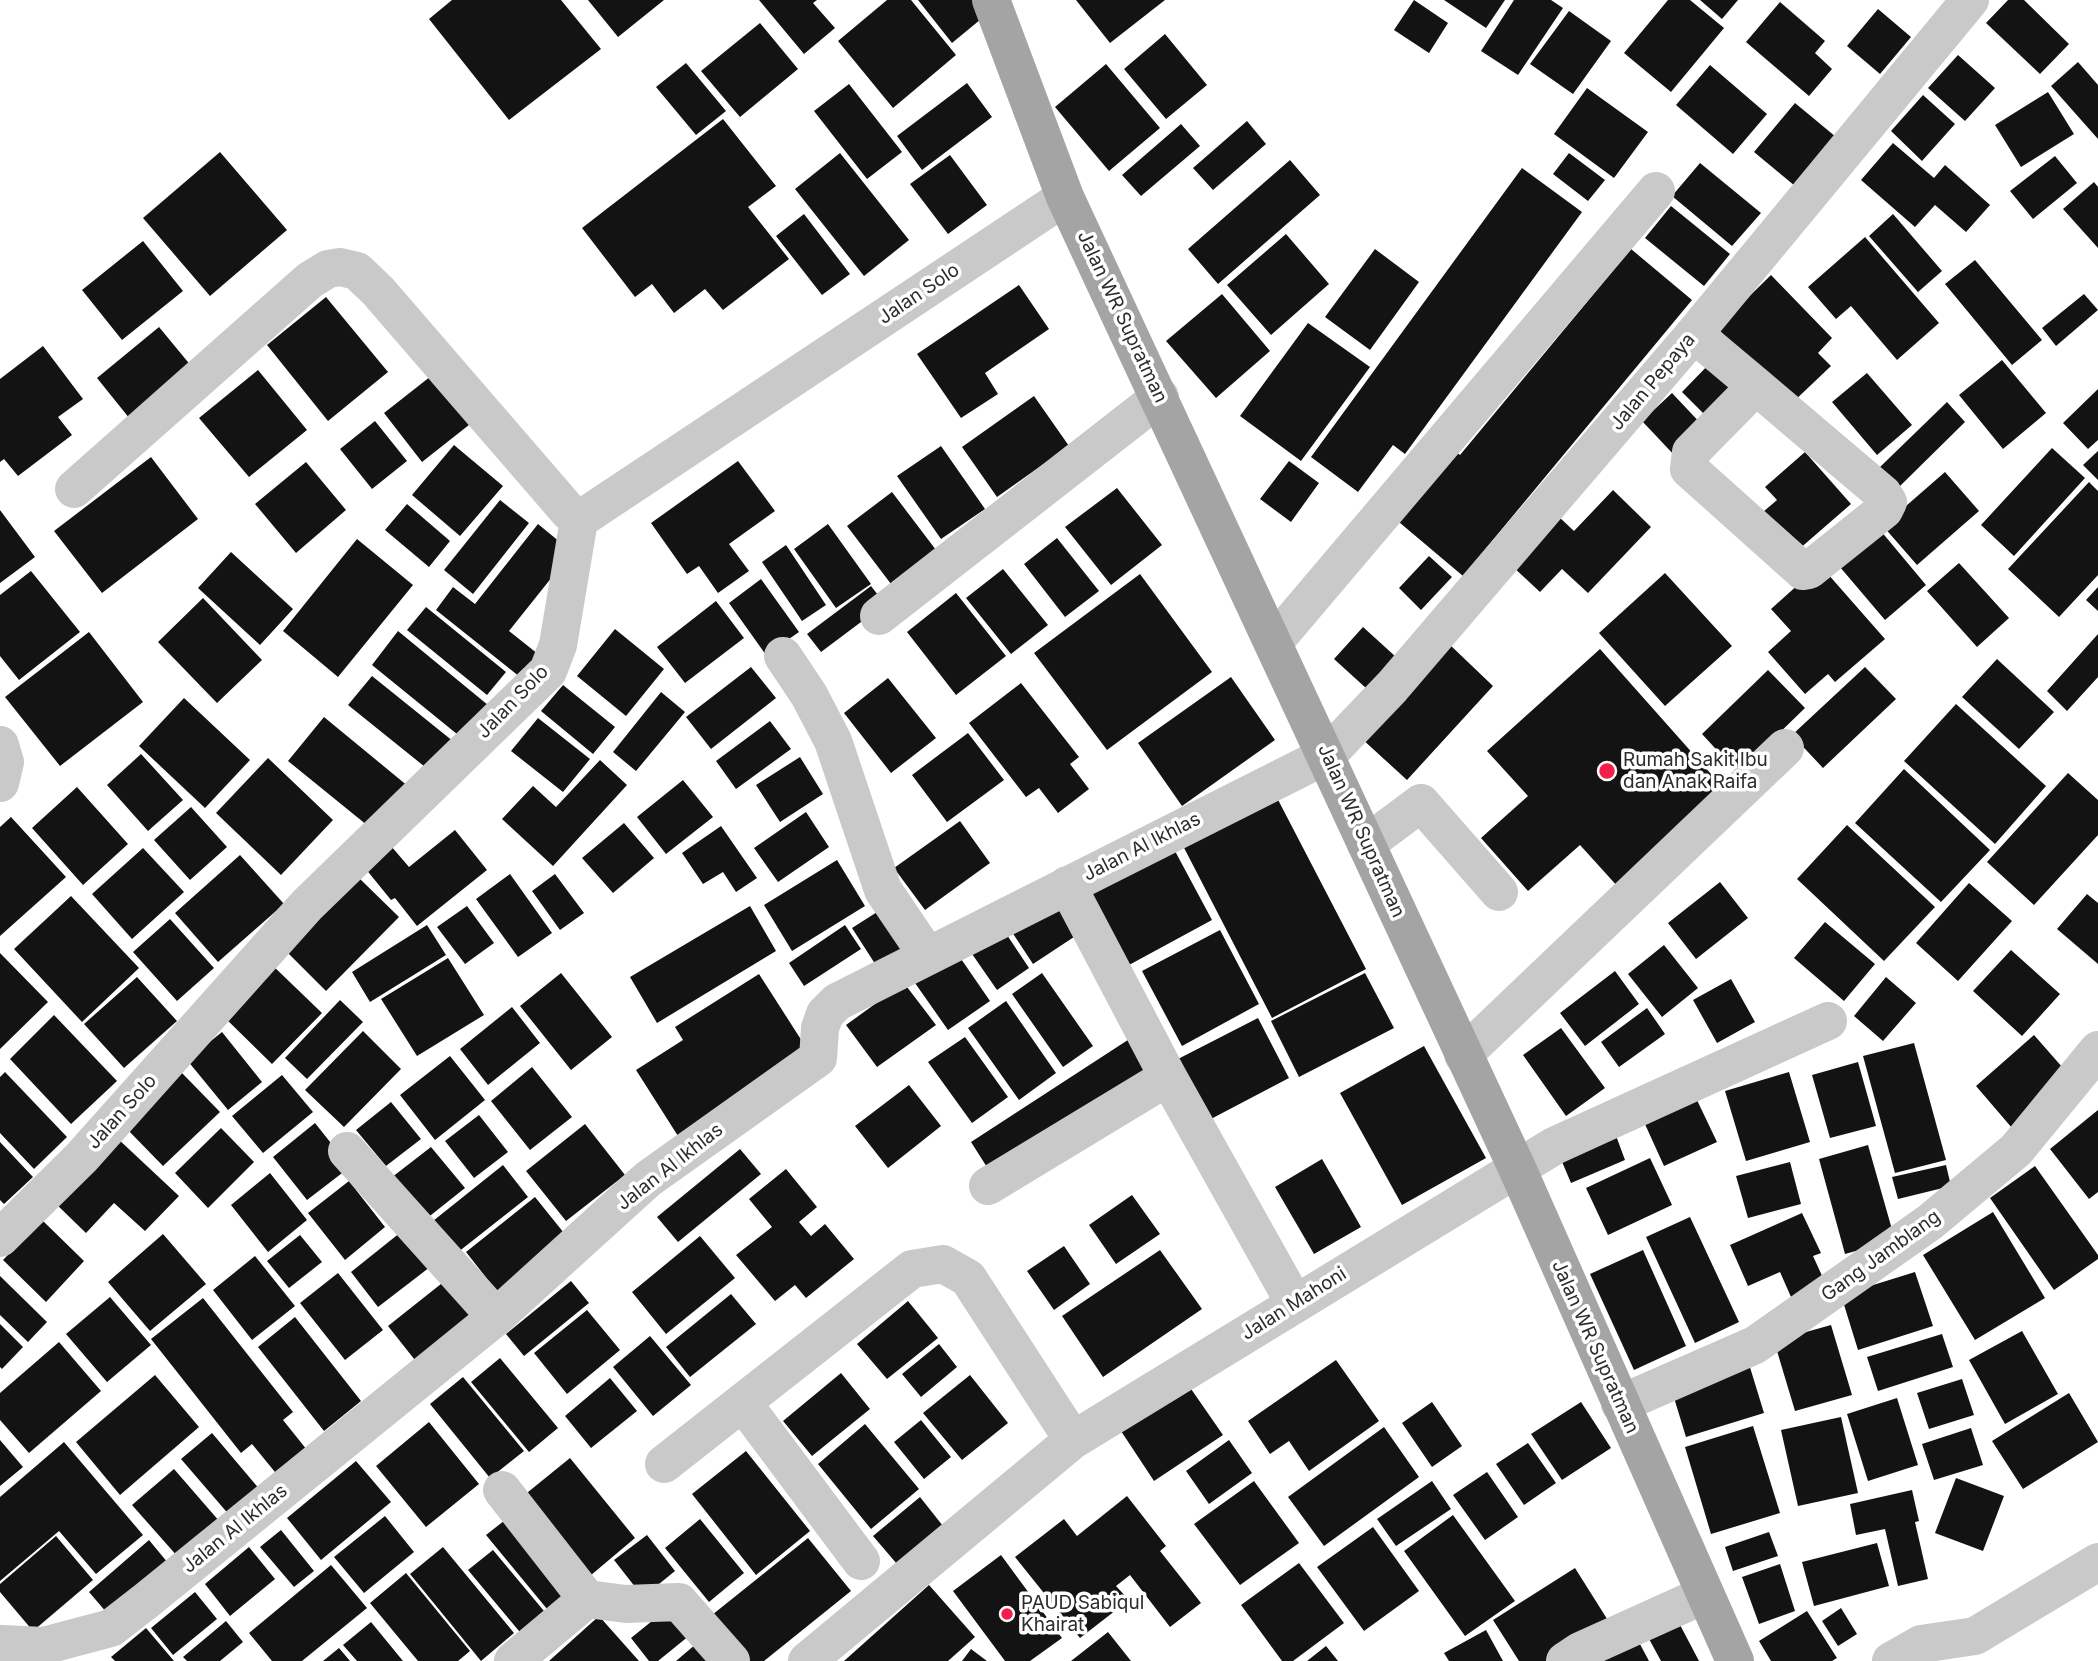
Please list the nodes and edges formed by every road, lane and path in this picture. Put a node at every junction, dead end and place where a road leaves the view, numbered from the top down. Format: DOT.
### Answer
graph roads {
  1 [pos="991,0"];
  2 [pos="1970,0"];
  3 [pos="1656,191"];
  4 [pos="1065,197"];
  5 [pos="1694,334"];
  6 [pos="1756,386"];
  7 [pos="1160,397"];
  8 [pos="74,489"];
  9 [pos="579,520"];
  10 [pos="879,616"];
  11 [pos="1274,642"];
  12 [pos="783,656"];
  13 [pos="0,746"];
  14 [pos="1785,748"];
  15 [pos="1327,755"];
  16 [pos="0,783"];
  17 [pos="1366,844"];
  18 [pos="1067,885"];
  19 [pos="1499,892"];
  20 [pos="927,955"];
  21 [pos="1828,1021"];
  22 [pos="2098,1050"];
  23 [pos="1463,1055"];
  24 [pos="1168,1077"];
  25 [pos="348,1151"];
  26 [pos="1517,1168"];
  27 [pos="988,1186"];
  28 [pos="5,1224"];
  29 [pos="1295,1304"];
  30 [pos="496,1317"];
  31 [pos="743,1403"];
  32 [pos="1620,1404"];
  33 [pos="1073,1440"];
  34 [pos="664,1464"];
  35 [pos="502,1490"];
  36 [pos="861,1561"];
  37 [pos="2098,1562"];
  38 [pos="1704,1595"];
  39 [pos="587,1599"];
  40 [pos="1,1644"];
  41 [pos="1966,1648"];
  42 [pos="513,1661"];
  43 [pos="731,1661"];
  44 [pos="807,1661"];
  45 [pos="1565,1661"];
  46 [pos="1735,1661"];
  47 [pos="1891,1661"];
  1 -- 4 [label="main road, Jalan WR Supratman"];
  2 -- 5 [label="street, Jalan Pepaya"];
  3 -- 11 [label="street"];
  4 -- 7 [label="main road, Jalan WR Supratman"];
  4 -- 9 [label="street, Jalan Solo"];
  5 -- 6 [label="street"];
  5 -- 15 [label="street, Jalan Pepaya"];
  6 -- 6 [label="street"];
  7 -- 10 [label="street"];
  7 -- 11 [label="main road, Jalan WR Supratman"];
  8 -- 9 [label="street"];
  9 -- 28 [label="street, Jalan Solo"];
  11 -- 15 [label="main road, Jalan WR Supratman"];
  12 -- 20 [label="street"];
  13 -- 16 [label="street"];
  14 -- 23 [label="street"];
  15 -- 17 [label="main road, Jalan WR Supratman"];
  15 -- 18 [label="street, Jalan Al Ikhlas"];
  17 -- 19 [label="street"];
  17 -- 23 [label="main road, Jalan WR Supratman"];
  18 -- 20 [label="street, Jalan Al Ikhlas"];
  18 -- 24 [label="street"];
  20 -- 30 [label="street, Jalan Al Ikhlas"];
  21 -- 26 [label="street, Jalan Mahoni"];
  22 -- 32 [label="street, Gang Jamblang"];
  23 -- 26 [label="main road, Jalan WR Supratman"];
  24 -- 27 [label="street"];
  24 -- 29 [label="street"];
  25 -- 30 [label="street"];
  26 -- 29 [label="street, Jalan Mahoni"];
  26 -- 32 [label="main road, Jalan WR Supratman"];
  29 -- 33 [label="street, Jalan Mahoni"];
  30 -- 40 [label="street, Jalan Al Ikhlas"];
  31 -- 33 [label="street"];
  31 -- 34 [label="street"];
  31 -- 36 [label="street"];
  32 -- 38 [label="main road, Jalan WR Supratman"];
  33 -- 44 [label="street, Jalan Mahoni"];
  35 -- 39 [label="street"];
  37 -- 41 [label="street"];
  38 -- 45 [label="street"];
  38 -- 46 [label="main road, Jalan WR Supratman"];
  39 -- 42 [label="street"];
  39 -- 43 [label="street"];
  41 -- 47 [label="street"];
}
